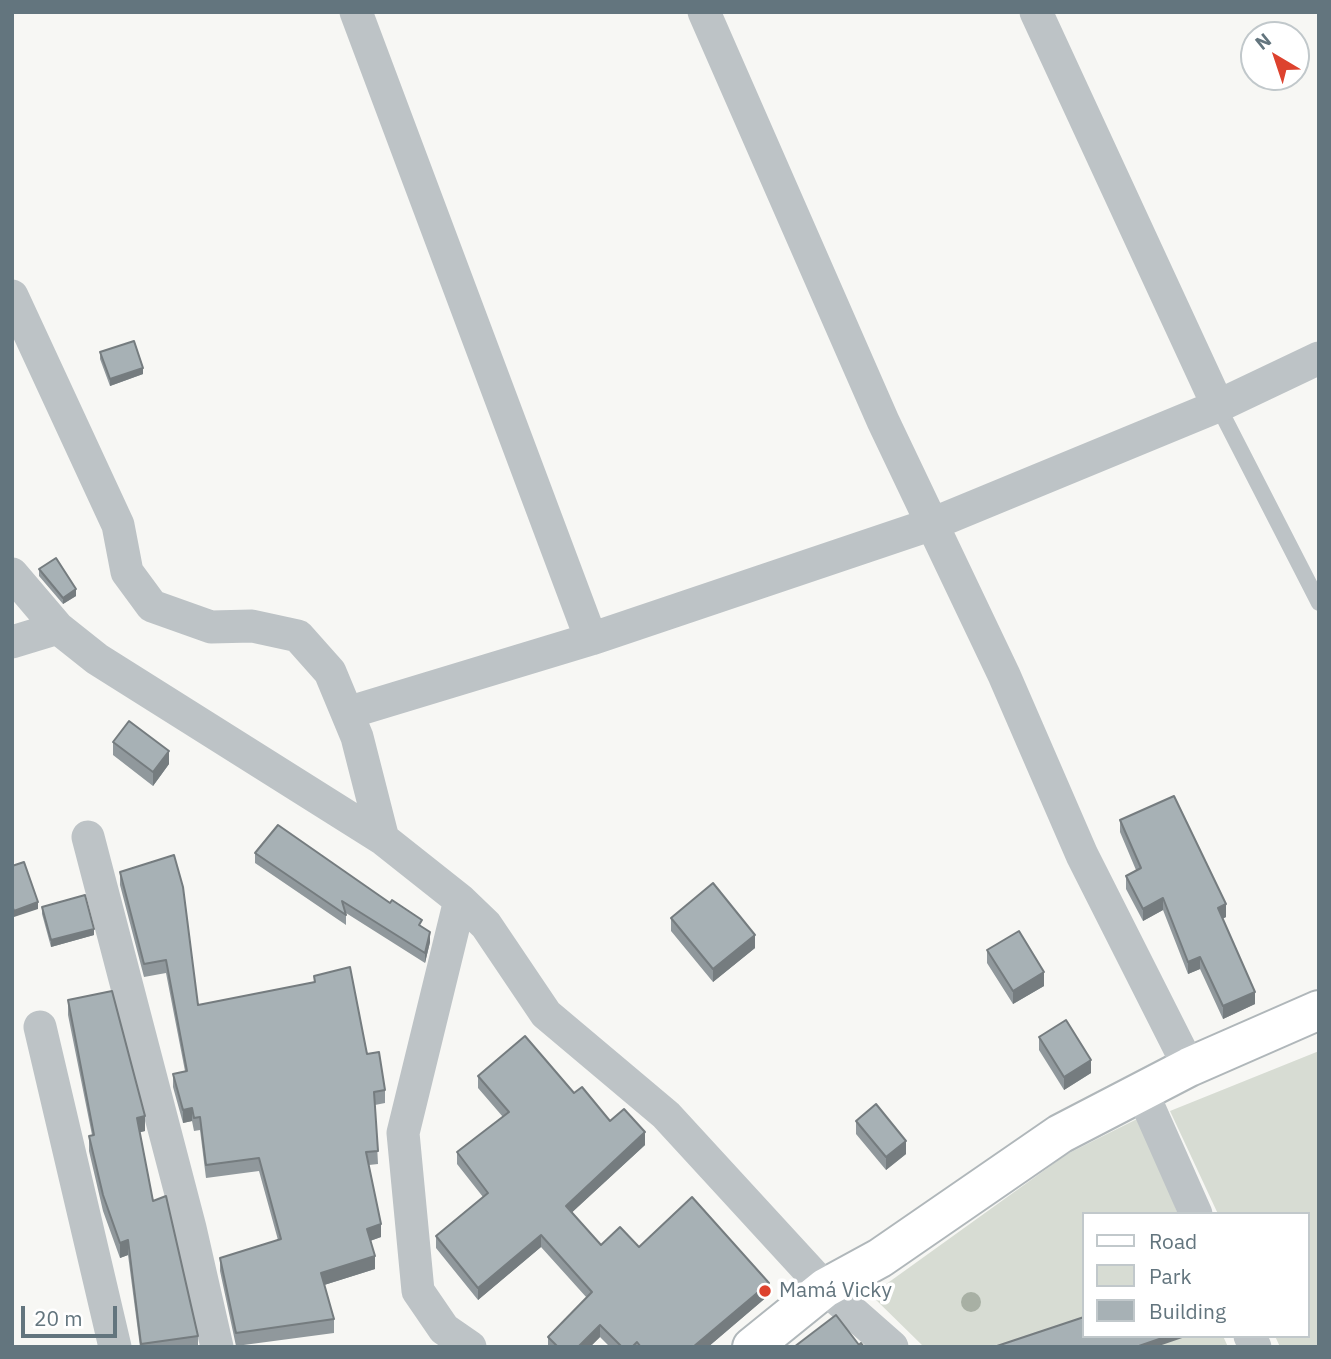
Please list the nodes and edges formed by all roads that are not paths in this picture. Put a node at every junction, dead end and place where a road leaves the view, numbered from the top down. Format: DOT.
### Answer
graph roads {
  1 [pos="356,12"];
  2 [pos="704,12"];
  3 [pos="1036,12"];
  4 [pos="12,296"];
  5 [pos="1319,358"];
  6 [pos="1218,406"];
  7 [pos="932,524"];
  8 [pos="12,574"];
  9 [pos="1319,603"];
  10 [pos="58,628"];
  11 [pos="592,639"];
  12 [pos="12,642"];
  13 [pos="347,713"];
  14 [pos="88,837"];
  15 [pos="383,839"];
  16 [pos="460,900"];
  17 [pos="1319,1010"];
  18 [pos="40,1027"];
  19 [pos="1189,1067"];
  20 [pos="1142,1091"];
  21 [pos="1195,1212"];
  22 [pos="825,1288"];
  23 [pos="115,1347"];
  24 [pos="217,1347"];
  25 [pos="470,1347"];
  26 [pos="752,1347"];
  27 [pos="892,1347"];
  1 -- 11 [label="street"];
  2 -- 7 [label="street"];
  3 -- 6 [label="street"];
  4 -- 13 [label="street"];
  5 -- 6 [label="street"];
  6 -- 7 [label="street"];
  6 -- 9 [label="lane"];
  7 -- 11 [label="street"];
  7 -- 19 [label="street"];
  8 -- 10 [label="street"];
  10 -- 12 [label="street"];
  10 -- 15 [label="street"];
  11 -- 13 [label="street"];
  13 -- 15 [label="street"];
  14 -- 24 [label="street"];
  15 -- 16 [label="street"];
  16 -- 22 [label="street"];
  16 -- 25 [label="street"];
  17 -- 19 [label="street"];
  18 -- 23 [label="street"];
  19 -- 20 [label="street"];
  20 -- 21 [label="street"];
  20 -- 22 [label="street"];
  22 -- 26 [label="street"];
  22 -- 27 [label="street"];
}
